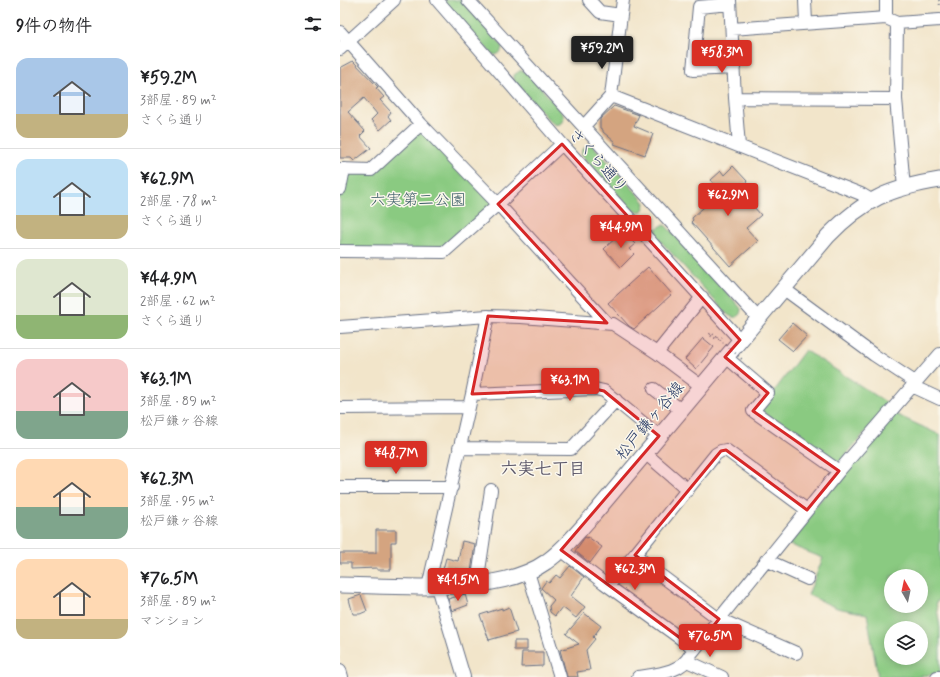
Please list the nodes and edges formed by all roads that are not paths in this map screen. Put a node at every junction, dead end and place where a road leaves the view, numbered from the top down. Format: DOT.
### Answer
graph roads {
  1 [pos="394,0"];
  2 [pos="437,0"];
  3 [pos="468,0"];
  4 [pos="589,0"];
  5 [pos="623,0"];
  6 [pos="805,0"];
  7 [pos="886,0"];
  8 [pos="730,2"];
  9 [pos="621,15"];
  10 [pos="892,20"];
  11 [pos="940,20"];
  12 [pos="806,23"];
  13 [pos="732,29"];
  14 [pos="340,32"];
  15 [pos="344,45"];
  16 [pos="734,68"];
  17 [pos="611,96"];
  18 [pos="735,98"];
  19 [pos="896,98"];
  20 [pos="421,124"];
  21 [pos="584,126"];
  22 [pos="562,144"];
  23 [pos="739,146"];
  24 [pos="342,169"];
  25 [pos="940,180"];
  26 [pos="904,187"];
  27 [pos="340,189"];
  28 [pos="871,200"];
  29 [pos="498,204"];
  30 [pos="340,251"];
  31 [pos="784,289"];
  32 [pos="702,297"];
  33 [pos="488,316"];
  34 [pos="759,318"];
  35 [pos="607,323"];
  36 [pos="340,327"];
  37 [pos="740,340"];
  38 [pos="656,353"];
  39 [pos="940,354"];
  40 [pos="726,357"];
  41 [pos="913,384"];
  42 [pos="701,386"];
  43 [pos="654,389"];
  44 [pos="472,394"];
  45 [pos="940,399"];
  46 [pos="616,400"];
  47 [pos="469,407"];
  48 [pos="340,408"];
  49 [pos="681,410"];
  50 [pos="659,436"];
  51 [pos="459,448"];
  52 [pos="645,453"];
  53 [pos="839,471"];
  54 [pos="452,487"];
  55 [pos="340,488"];
  56 [pos="492,490"];
  57 [pos="688,490"];
  58 [pos="807,510"];
  59 [pos="561,550"];
  60 [pos="637,552"];
  61 [pos="766,560"];
  62 [pos="528,572"];
  63 [pos="808,579"];
  64 [pos="477,584"];
  65 [pos="340,585"];
  66 [pos="608,586"];
  67 [pos="433,587"];
  68 [pos="719,619"];
  69 [pos="695,650"];
  70 [pos="796,653"];
  71 [pos="687,661"];
  72 [pos="340,670"];
  73 [pos="677,673"];
  74 [pos="717,676"];
  75 [pos="342,677"];
  76 [pos="464,677"];
  77 [pos="560,677"];
  78 [pos="639,677"];
  1 -- 15 [label="street"];
  2 -- 22 [label="street, さくら通り"];
  3 -- 21 [label="street, さくら通り"];
  4 -- 9 [label="street"];
  5 -- 9 [label="street"];
  6 -- 12 [label="street"];
  7 -- 10 [label="street"];
  8 -- 13 [label="street"];
  8 -- 16 [label="street"];
  9 -- 17 [label="street"];
  10 -- 11 [label="street"];
  10 -- 12 [label="street"];
  10 -- 19 [label="street"];
  12 -- 13 [label="street"];
  13 -- 16 [label="street"];
  14 -- 15 [label="street"];
  15 -- 20 [label="street"];
  16 -- 18 [label="street"];
  17 -- 21 [label="street"];
  17 -- 23 [label="street"];
  18 -- 19 [label="street"];
  18 -- 23 [label="street"];
  19 -- 26 [label="street"];
  20 -- 24 [label="street"];
  20 -- 29 [label="street"];
  21 -- 34 [label="street, さくら通り"];
  22 -- 29 [label="street"];
  22 -- 32 [label="street, さくら通り"];
  23 -- 28 [label="street"];
  24 -- 27 [label="street"];
  25 -- 26 [label="main road, 松戸鎌ヶ谷線"];
  26 -- 28 [label="main road, 松戸鎌ヶ谷線"];
  28 -- 31 [label="main road, 松戸鎌ヶ谷線"];
  29 -- 30 [label="street"];
  29 -- 35 [label="street"];
  31 -- 34 [label="main road, 松戸鎌ヶ谷線"];
  31 -- 41 [label="street"];
  32 -- 37 [label="street, さくら通り"];
  32 -- 38 [label="street"];
  33 -- 35 [label="street"];
  33 -- 36 [label="street"];
  33 -- 44 [label="street"];
  34 -- 37 [label="main road, 松戸鎌ヶ谷線"];
  35 -- 38 [label="street"];
  37 -- 40 [label="main road, 松戸鎌ヶ谷線"];
  38 -- 42 [label="street"];
  39 -- 41 [label="street"];
  40 -- 42 [label="main road, 松戸鎌ヶ谷線"];
  40 -- 53 [label="street"];
  41 -- 45 [label="street"];
  41 -- 53 [label="street"];
  42 -- 49 [label="main road, 松戸鎌ヶ谷線"];
  43 -- 49 [label="street"];
  44 -- 46 [label="street"];
  44 -- 47 [label="street"];
  46 -- 50 [label="street"];
  46 -- 51 [label="street"];
  47 -- 48 [label="street"];
  47 -- 51 [label="street"];
  49 -- 50 [label="main road, 松戸鎌ヶ谷線"];
  50 -- 52 [label="main road, 松戸鎌ヶ谷線"];
  51 -- 54 [label="street"];
  52 -- 57 [label="street"];
  52 -- 59 [label="main road, 松戸鎌ヶ谷線"];
  53 -- 58 [label="street"];
  54 -- 55 [label="street"];
  54 -- 67 [label="street"];
  56 -- 64 [label="street"];
  57 -- 58 [label="street"];
  57 -- 60 [label="street"];
  58 -- 61 [label="street"];
  59 -- 62 [label="main road, 松戸鎌ヶ谷線"];
  59 -- 66 [label="street"];
  60 -- 66 [label="street"];
  60 -- 68 [label="street"];
  61 -- 63 [label="street"];
  61 -- 68 [label="street"];
  62 -- 64 [label="main road, 松戸鎌ヶ谷線"];
  62 -- 77 [label="street"];
  64 -- 67 [label="main road, 松戸鎌ヶ谷線"];
  65 -- 67 [label="main road, 松戸鎌ヶ谷線"];
  66 -- 69 [label="street"];
  67 -- 76 [label="street"];
  68 -- 69 [label="street"];
  68 -- 70 [label="street"];
  69 -- 71 [label="street"];
  71 -- 73 [label="street"];
  71 -- 74 [label="street"];
  72 -- 75 [label="street"];
  73 -- 78 [label="street"];
}
